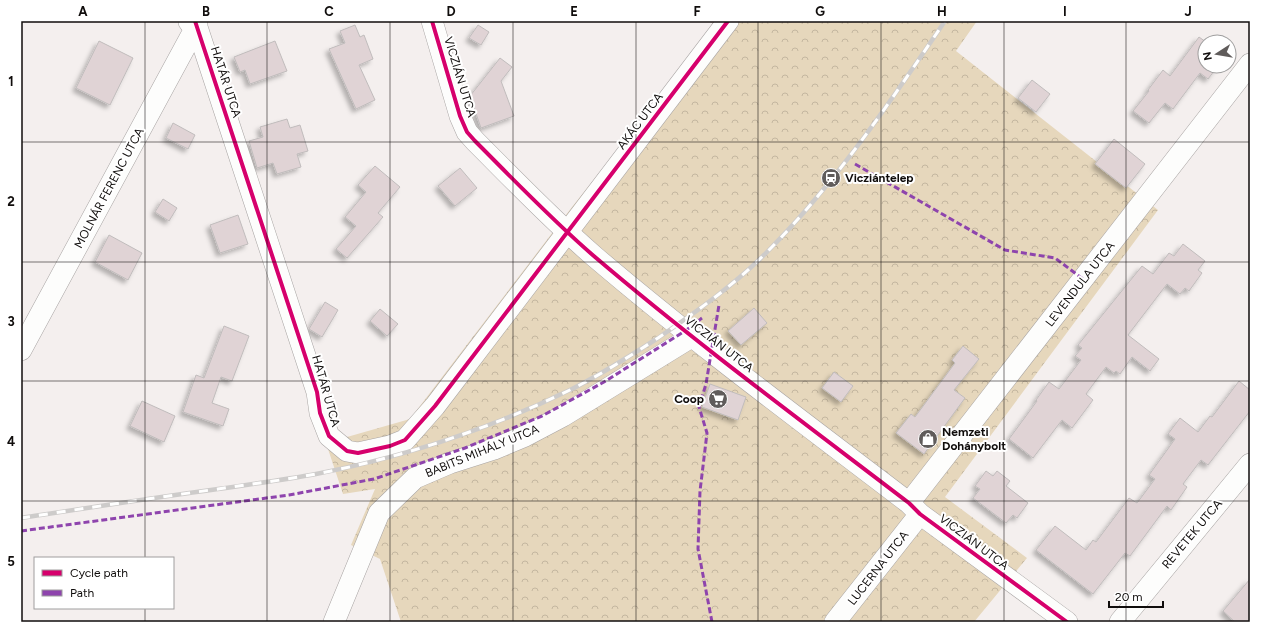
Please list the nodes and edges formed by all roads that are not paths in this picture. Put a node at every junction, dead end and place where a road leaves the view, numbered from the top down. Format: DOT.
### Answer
graph roads {
  1 [pos="432,21"];
  2 [pos="728,21"];
  3 [pos="193,22"];
  4 [pos="1250,64"];
  5 [pos="568,233"];
  6 [pos="693,336"];
  7 [pos="21,350"];
  8 [pos="1250,464"];
  9 [pos="915,509"];
  10 [pos="334,622"];
  11 [pos="835,622"];
  12 [pos="1067,622"];
  13 [pos="1120,622"];
  1 -- 5 [label="street, VICZIÁN UTCA"];
  2 -- 5 [label="street, AKÁC UTCA"];
  3 -- 5 [label="street, HATÁR UTCA"];
  3 -- 7 [label="street, MOLNÁR FERENC UTCA"];
  4 -- 9 [label="street, LEVENDULA UTCA"];
  5 -- 6 [label="street, VICZIÁN UTCA"];
  6 -- 9 [label="street, VICZIÁN UTCA"];
  6 -- 10 [label="street, BABITS MIHÁLY UTCA"];
  8 -- 13 [label="street, REVETEK UTCA"];
  9 -- 11 [label="street, LUCERNA UTCA"];
  9 -- 12 [label="street, VICZIÁN UTCA"];
}
